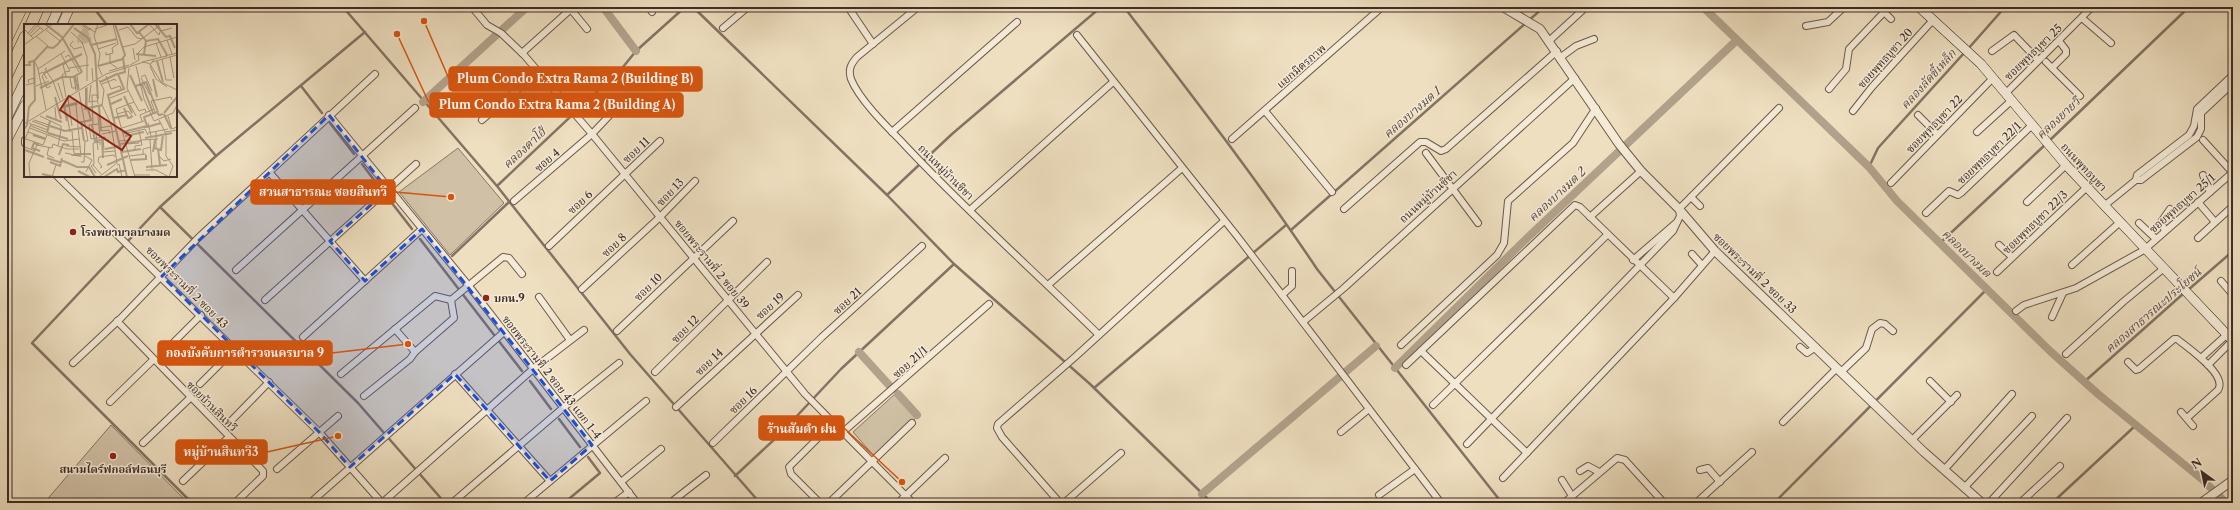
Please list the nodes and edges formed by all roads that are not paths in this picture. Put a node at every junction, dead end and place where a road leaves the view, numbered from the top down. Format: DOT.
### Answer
graph roads {
  1 [pos="11,7"];
  2 [pos="22,7"];
  3 [pos="39,7"];
  4 [pos="43,7"];
  5 [pos="59,7"];
  6 [pos="70,7"];
  7 [pos="472,7"];
  8 [pos="748,7"];
  9 [pos="848,7"];
  10 [pos="918,7"];
  11 [pos="1382,7"];
  12 [pos="1503,7"];
  13 [pos="1586,7"];
  14 [pos="1762,7"];
  15 [pos="1766,7"];
  16 [pos="1844,7"];
  17 [pos="1889,7"];
  18 [pos="1919,7"];
  19 [pos="2092,7"];
  20 [pos="570,8"];
  21 [pos="1884,12"];
  22 [pos="7,15"];
  23 [pos="2082,18"];
  24 [pos="1891,19"];
  25 [pos="1933,20"];
  26 [pos="1017,22"];
  27 [pos="31,24"];
  28 [pos="34,24"];
  29 [pos="51,24"];
  30 [pos="62,24"];
  31 [pos="1806,26"];
  32 [pos="723,28"];
  33 [pos="587,29"];
  34 [pos="1078,35"];
  35 [pos="7,38"];
  36 [pos="24,39"];
  37 [pos="1594,39"];
  38 [pos="1549,41"];
  39 [pos="2059,41"];
  40 [pos="2111,43"];
  41 [pos="873,44"];
  42 [pos="24,46"];
  43 [pos="1992,51"];
  44 [pos="522,53"];
  45 [pos="1559,54"];
  46 [pos="2038,60"];
  47 [pos="2046,62"];
  48 [pos="2052,68"];
  49 [pos="538,72"];
  50 [pos="375,74"];
  51 [pos="7,75"];
  52 [pos="2233,75"];
  53 [pos="1575,78"];
  54 [pos="1992,79"];
  55 [pos="7,82"];
  56 [pos="24,82"];
  57 [pos="1113,82"];
  58 [pos="2233,83"];
  59 [pos="1829,89"];
  60 [pos="2004,94"];
  61 [pos="2080,96"];
  62 [pos="624,100"];
  63 [pos="2011,101"];
  64 [pos="415,108"];
  65 [pos="1596,108"];
  66 [pos="1779,108"];
  67 [pos="24,109"];
  68 [pos="1265,111"];
  69 [pos="1853,111"];
  70 [pos="329,115"];
  71 [pos="1918,115"];
  72 [pos="7,118"];
  73 [pos="482,120"];
  74 [pos="2032,126"];
  75 [pos="892,132"];
  76 [pos="1977,132"];
  77 [pos="592,134"];
  78 [pos="1937,134"];
  79 [pos="1232,139"];
  80 [pos="7,140"];
  81 [pos="2204,140"];
  82 [pos="660,141"];
  83 [pos="1426,153"];
  84 [pos="362,156"];
  85 [pos="416,164"];
  86 [pos="2066,165"];
  87 [pos="1182,168"];
  88 [pos="1641,171"];
  89 [pos="2233,172"];
  90 [pos="270,173"];
  91 [pos="625,174"];
  92 [pos="2203,175"];
  93 [pos="58,177"];
  94 [pos="2136,180"];
  95 [pos="695,181"];
  96 [pos="1891,183"];
  97 [pos="2087,187"];
  98 [pos="1452,188"];
  99 [pos="388,190"];
  100 [pos="1332,192"];
  101 [pos="2210,192"];
  102 [pos="1691,196"];
  103 [pos="514,201"];
  104 [pos="2027,202"];
  105 [pos="2198,202"];
  106 [pos="1700,206"];
  107 [pos="2104,206"];
  108 [pos="2233,206"];
  109 [pos="302,209"];
  110 [pos="1344,209"];
  111 [pos="1679,209"];
  112 [pos="2170,209"];
  113 [pos="970,210"];
  114 [pos="1926,213"];
  115 [pos="660,217"];
  116 [pos="1590,217"];
  117 [pos="733,221"];
  118 [pos="1224,221"];
  119 [pos="1677,222"];
  120 [pos="2215,222"];
  121 [pos="1478,223"];
  122 [pos="2119,223"];
  123 [pos="2139,223"];
  124 [pos="422,229"];
  125 [pos="2165,231"];
  126 [pos="1607,235"];
  127 [pos="2198,238"];
  128 [pos="2156,239"];
  129 [pos="330,241"];
  130 [pos="1999,245"];
  131 [pos="549,246"];
  132 [pos="922,246"];
  133 [pos="2144,250"];
  134 [pos="1714,251"];
  135 [pos="1692,254"];
  136 [pos="694,257"];
  137 [pos="2012,257"];
  138 [pos="1633,260"];
  139 [pos="767,262"];
  140 [pos="1702,265"];
  141 [pos="2072,265"];
  142 [pos="1640,267"];
  143 [pos="2163,269"];
  144 [pos="236,270"];
  145 [pos="1292,271"];
  146 [pos="1997,272"];
  147 [pos="522,274"];
  148 [pos="162,276"];
  149 [pos="365,281"];
  150 [pos="2221,281"];
  151 [pos="1048,285"];
  152 [pos="469,286"];
  153 [pos="582,289"];
  154 [pos="2232,291"];
  155 [pos="2063,293"];
  156 [pos="798,295"];
  157 [pos="1282,295"];
  158 [pos="539,297"];
  159 [pos="1674,298"];
  160 [pos="728,299"];
  161 [pos="266,300"];
  162 [pos="451,300"];
  163 [pos="989,304"];
  164 [pos="2016,311"];
  165 [pos="201,315"];
  166 [pos="2052,317"];
  167 [pos="117,321"];
  168 [pos="1303,322"];
  169 [pos="395,329"];
  170 [pos="584,330"];
  171 [pos="617,331"];
  172 [pos="1893,331"];
  173 [pos="504,332"];
  174 [pos="755,333"];
  175 [pos="1099,335"];
  176 [pos="303,337"];
  177 [pos="2232,337"];
  178 [pos="570,340"];
  179 [pos="1401,345"];
  180 [pos="1800,346"];
  181 [pos="169,347"];
  182 [pos="1816,347"];
  183 [pos="235,349"];
  184 [pos="1420,351"];
  185 [pos="415,352"];
  186 [pos="2066,354"];
  187 [pos="2201,358"];
  188 [pos="154,360"];
  189 [pos="2128,362"];
  190 [pos="73,363"];
  191 [pos="620,363"];
  192 [pos="1406,365"];
  193 [pos="2208,365"];
  194 [pos="534,369"];
  195 [pos="1839,370"];
  196 [pos="655,372"];
  197 [pos="787,372"];
  198 [pos="341,374"];
  199 [pos="455,374"];
  200 [pos="1930,381"];
  201 [pos="269,382"];
  202 [pos="200,384"];
  203 [pos="1454,384"];
  204 [pos="2012,394"];
  205 [pos="1958,395"];
  206 [pos="364,396"];
  207 [pos="190,398"];
  208 [pos="646,401"];
  209 [pos="110,402"];
  210 [pos="1951,402"];
  211 [pos="1433,405"];
  212 [pos="676,407"];
  213 [pos="563,408"];
  214 [pos="1369,409"];
  215 [pos="488,410"];
  216 [pos="2181,412"];
  217 [pos="338,416"];
  218 [pos="2032,416"];
  219 [pos="2067,418"];
  220 [pos="2187,418"];
  221 [pos="1491,420"];
  222 [pos="231,421"];
  223 [pos="1783,422"];
  224 [pos="833,423"];
  225 [pos="912,423"];
  226 [pos="2193,426"];
  227 [pos="319,432"];
  228 [pos="843,432"];
  229 [pos="1341,432"];
  230 [pos="229,437"];
  231 [pos="1912,440"];
  232 [pos="143,443"];
  233 [pos="713,444"];
  234 [pos="1467,444"];
  235 [pos="592,445"];
  236 [pos="518,446"];
  237 [pos="661,449"];
  238 [pos="1752,452"];
  239 [pos="1526,453"];
  240 [pos="1121,454"];
  241 [pos="945,458"];
  242 [pos="872,461"];
  243 [pos="2060,466"];
  244 [pos="350,467"];
  245 [pos="278,469"];
  246 [pos="1414,469"];
  247 [pos="1700,470"];
  248 [pos="1944,470"];
  249 [pos="1580,471"];
  250 [pos="1599,472"];
  251 [pos="706,475"];
  252 [pos="1503,478"];
  253 [pos="1562,480"];
  254 [pos="2233,480"];
  255 [pos="182,481"];
  256 [pos="550,481"];
  257 [pos="621,482"];
  258 [pos="1720,482"];
  259 [pos="1964,488"];
  260 [pos="629,492"];
  261 [pos="1379,495"];
  262 [pos="906,496"];
  263 [pos="1572,496"];
  264 [pos="235,503"];
  265 [pos="310,503"];
  266 [pos="382,503"];
  267 [pos="452,503"];
  268 [pos="524,503"];
  269 [pos="614,503"];
  270 [pos="637,503"];
  271 [pos="670,503"];
  272 [pos="820,503"];
  273 [pos="829,503"];
  274 [pos="898,503"];
  275 [pos="913,503"];
  276 [pos="1060,503"];
  277 [pos="1064,503"];
  278 [pos="1441,503"];
  279 [pos="1564,503"];
  280 [pos="1664,503"];
  281 [pos="1696,503"];
  282 [pos="1982,503"];
  283 [pos="1990,503"];
  284 [pos="2020,503"];
  285 [pos="2201,503"];
  1 -- 22 [label="highway"];
  2 -- 35 [label="highway"];
  3 -- 27 [label="highway"];
  4 -- 28 [label="highway"];
  5 -- 29 [label="main road"];
  6 -- 30 [label="main road"];
  7 -- 44 [label="street, ซอยพระรามที่ 2 ซอย 39"];
  8 -- 32 [label="street"];
  9 -- 41 [label="street"];
  10 -- 41 [label="street, ถนนหมู่บ้านชิชา"];
  11 -- 68 [label="street, แยกมิตรภาพ"];
  12 -- 38 [label="street, ซอยพระรามที่ 2 ซอย 33"];
  13 -- 38 [label="street"];
  14 -- 15 [label="street"];
  16 -- 31 [label="street"];
  17 -- 21 [label="street"];
  18 -- 25 [label="main road, ถนนพุทธบูชา"];
  19 -- 23 [label="street, ซอยพุทธบูชา 25"];
  20 -- 33 [label="street"];
  20 -- 44 [label="street"];
  21 -- 24 [label="street"];
  21 -- 59 [label="street"];
  23 -- 39 [label="street, ซอยพุทธบูชา 25"];
  23 -- 40 [label="street"];
  25 -- 54 [label="main road, ถนนพุทธบูชา"];
  25 -- 69 [label="street, ซอยพุทธบูชา 20"];
  26 -- 75 [label="street"];
  34 -- 57 [label="street"];
  36 -- 51 [label="highway"];
  37 -- 45 [label="street"];
  38 -- 45 [label="street, ซอยพระรามที่ 2 ซอย 33"];
  39 -- 46 [label="street, ซอยพุทธบูชา 25"];
  39 -- 48 [label="street"];
  41 -- 75 [label="street, ถนนหมู่บ้านชิชา"];
  42 -- 55 [label="highway"];
  43 -- 46 [label="street"];
  44 -- 49 [label="street, ซอยพระรามที่ 2 ซอย 39"];
  45 -- 53 [label="street, ซอยพระรามที่ 2 ซอย 33"];
  45 -- 110 [label="street"];
  46 -- 60 [label="street, ซอยพุทธบูชา 25"];
  47 -- 48 [label="street"];
  48 -- 61 [label="street"];
  49 -- 73 [label="street"];
  49 -- 77 [label="street, ซอยพระรามที่ 2 ซอย 39"];
  50 -- 70 [label="street"];
  52 -- 94 [label="street"];
  53 -- 65 [label="street, ซอยพระรามที่ 2 ซอย 33"];
  53 -- 98 [label="street, ถนนหมู่บ้านชิชา"];
  54 -- 60 [label="main road, ถนนพุทธบูชา"];
  54 -- 78 [label="street, ซอยพุทธบูชา 22"];
  56 -- 72 [label="main road"];
  57 -- 87 [label="street"];
  57 -- 113 [label="street"];
  58 -- 94 [label="street"];
  60 -- 63 [label="main road, ถนนพุทธบูชา"];
  62 -- 77 [label="street, ซอย 4"];
  63 -- 74 [label="main road, ถนนพุทธบูชา"];
  63 -- 76 [label="street"];
  64 -- 84 [label="street"];
  65 -- 88 [label="street, ซอยพระรามที่ 2 ซอย 33"];
  65 -- 179 [label="street"];
  66 -- 102 [label="street"];
  67 -- 80 [label="main road"];
  68 -- 79 [label="street, แยกมิตรภาพ"];
  68 -- 100 [label="street"];
  70 -- 84 [label="street, ซอยพระรามที่ 2 ซอย 43 แยก 1-4"];
  70 -- 90 [label="street"];
  71 -- 78 [label="street"];
  74 -- 86 [label="main road, ถนนพุทธบูชา"];
  74 -- 114 [label="street, ซอยพุทธบูชา 22/1"];
  75 -- 113 [label="street, ถนนหมู่บ้านชิชา"];
  77 -- 91 [label="street, ซอยพระรามที่ 2 ซอย 39"];
  77 -- 103 [label="street, ซอย 4"];
  78 -- 96 [label="street, ซอยพุทธบูชา 22"];
  81 -- 89 [label="street"];
  82 -- 91 [label="street, ซอย 11"];
  83 -- 98 [label="street"];
  84 -- 99 [label="street, ซอยพระรามที่ 2 ซอย 43 แยก 1-4"];
  84 -- 109 [label="street"];
  85 -- 99 [label="street"];
  86 -- 97 [label="main road, ถนนพุทธบูชา"];
  86 -- 104 [label="street"];
  87 -- 118 [label="street"];
  87 -- 151 [label="street"];
  88 -- 111 [label="street, ซอยพระรามที่ 2 ซอย 33"];
  88 -- 116 [label="street"];
  89 -- 101 [label="street, ซอยพุทธบูชา 25/1"];
  90 -- 109 [label="street"];
  90 -- 148 [label="street"];
  91 -- 115 [label="street, ซอยพระรามที่ 2 ซอย 39"];
  91 -- 131 [label="street, ซอย 6"];
  92 -- 101 [label="street"];
  93 -- 148 [label="street, ซอยพระรามที่ 2 ซอย 43"];
  94 -- 107 [label="street"];
  95 -- 115 [label="street, ซอย 13"];
  97 -- 107 [label="main road, ถนนพุทธบูชา"];
  97 -- 137 [label="street, ซอยพุทธบูชา 22/3"];
  98 -- 121 [label="street"];
  98 -- 168 [label="street, ถนนหมู่บ้านชิชา"];
  99 -- 124 [label="street, ซอยพระรามที่ 2 ซอย 43 แยก 1-4"];
  99 -- 129 [label="street"];
  101 -- 105 [label="street, ซอยพุทธบูชา 25/1"];
  102 -- 106 [label="street"];
  102 -- 111 [label="street"];
  105 -- 120 [label="street"];
  105 -- 125 [label="street, ซอยพุทธบูชา 25/1"];
  107 -- 122 [label="main road, ถนนพุทธบูชา"];
  108 -- 120 [label="street"];
  109 -- 129 [label="street"];
  109 -- 144 [label="street"];
  111 -- 119 [label="street"];
  111 -- 134 [label="street, ซอยพระรามที่ 2 ซอย 33"];
  112 -- 125 [label="street"];
  113 -- 151 [label="street, ถนนหมู่บ้านชิชา"];
  115 -- 136 [label="street, ซอยพระรามที่ 2 ซอย 39"];
  115 -- 153 [label="street, ซอย 8"];
  116 -- 126 [label="street"];
  116 -- 184 [label="street"];
  117 -- 136 [label="street, ซอย 10"];
  118 -- 157 [label="street"];
  118 -- 175 [label="street"];
  119 -- 138 [label="street"];
  119 -- 142 [label="street"];
  120 -- 127 [label="street"];
  122 -- 133 [label="main road, ถนนพุทธบูชา"];
  122 -- 141 [label="street"];
  123 -- 128 [label="street"];
  124 -- 149 [label="street"];
  124 -- 152 [label="street, ซอยพระรามที่ 2 ซอย 43 แยก 1-4"];
  125 -- 128 [label="street, ซอยพุทธบูชา 25/1"];
  126 -- 138 [label="street"];
  126 -- 203 [label="street"];
  128 -- 133 [label="street, ซอยพุทธบูชา 25/1"];
  129 -- 149 [label="street"];
  129 -- 161 [label="street"];
  130 -- 137 [label="street"];
  132 -- 197 [label="street, ซอย 21"];
  133 -- 143 [label="main road, ถนนพุทธบูชา"];
  133 -- 155 [label="street, ซอยพุทธบูชา 25/1"];
  134 -- 140 [label="street"];
  134 -- 182 [label="street, ซอยพระรามที่ 2 ซอย 33"];
  135 -- 140 [label="street"];
  136 -- 160 [label="street, ซอยพระรามที่ 2 ซอย 39"];
  136 -- 171 [label="street, ซอย 10"];
  137 -- 146 [label="street, ซอยพุทธบูชา 22/3"];
  138 -- 142 [label="street"];
  139 -- 160 [label="street, ซอย 12"];
  140 -- 159 [label="street"];
  142 -- 159 [label="street"];
  142 -- 221 [label="street"];
  143 -- 177 [label="main road, ถนนพุทธบูชา"];
  143 -- 186 [label="street"];
  145 -- 157 [label="street"];
  147 -- 152 [label="street"];
  148 -- 165 [label="street, ซอยพระรามที่ 2 ซอย 43"];
  148 -- 167 [label="street"];
  149 -- 176 [label="street"];
  150 -- 154 [label="street"];
  151 -- 175 [label="street, ถนนหมู่บ้านชิชา"];
  152 -- 162 [label="street"];
  152 -- 173 [label="street, ซอยพระรามที่ 2 ซอย 43 แยก 1-4"];
  155 -- 164 [label="street, ซอยพุทธบูชา 25/1"];
  155 -- 166 [label="street"];
  156 -- 174 [label="street, ซอย 19"];
  157 -- 168 [label="street"];
  158 -- 178 [label="street"];
  159 -- 239 [label="street"];
  160 -- 174 [label="street, ซอยพระรามที่ 2 ซอย 39"];
  160 -- 196 [label="street, ซอย 12"];
  162 -- 169 [label="street"];
  162 -- 185 [label="street"];
  163 -- 228 [label="street, ซอย 21/1"];
  165 -- 181 [label="street"];
  165 -- 183 [label="street, ซอยพระรามที่ 2 ซอย 43"];
  167 -- 188 [label="street, ซอยบ้านสินทวี"];
  167 -- 190 [label="street"];
  168 -- 214 [label="street"];
  169 -- 185 [label="street"];
  169 -- 198 [label="street"];
  170 -- 178 [label="street"];
  172 -- 195 [label="street"];
  173 -- 194 [label="street, ซอยพระรามที่ 2 ซอย 43 แยก 1-4"];
  173 -- 199 [label="street"];
  174 -- 197 [label="street, ซอยพระรามที่ 2 ซอย 39"];
  174 -- 212 [label="street, ซอย 14"];
  175 -- 276 [label="street"];
  177 -- 187 [label="street"];
  177 -- 193 [label="street"];
  178 -- 194 [label="street"];
  180 -- 182 [label="street"];
  182 -- 195 [label="street, ซอยพระรามที่ 2 ซอย 33"];
  183 -- 201 [label="street, ซอยพระรามที่ 2 ซอย 43"];
  183 -- 202 [label="street"];
  184 -- 192 [label="street"];
  184 -- 203 [label="street"];
  185 -- 206 [label="street"];
  187 -- 189 [label="street"];
  187 -- 193 [label="street"];
  188 -- 207 [label="street, ซอยบ้านสินทวี"];
  188 -- 209 [label="street"];
  191 -- 213 [label="street"];
  193 -- 220 [label="street"];
  194 -- 213 [label="street, ซอยพระรามที่ 2 ซอย 43 แยก 1-4"];
  194 -- 215 [label="street"];
  195 -- 223 [label="street"];
  195 -- 231 [label="street, ซอยพระรามที่ 2 ซอย 33"];
  197 -- 224 [label="street, ซอยพระรามที่ 2 ซอย 39"];
  197 -- 233 [label="street, ซอย 16"];
  199 -- 215 [label="street"];
  199 -- 244 [label="street"];
  200 -- 210 [label="street"];
  201 -- 222 [label="street"];
  201 -- 227 [label="street, ซอยพระรามที่ 2 ซอย 43"];
  203 -- 211 [label="street"];
  203 -- 221 [label="street"];
  204 -- 248 [label="street"];
  205 -- 210 [label="street"];
  207 -- 230 [label="street, ซอยบ้านสินทวี"];
  207 -- 232 [label="street"];
  208 -- 235 [label="street"];
  210 -- 231 [label="street"];
  213 -- 235 [label="street, ซอยพระรามที่ 2 ซอย 43 แยก 1-4"];
  213 -- 236 [label="street"];
  214 -- 229 [label="street"];
  214 -- 246 [label="street"];
  215 -- 236 [label="street"];
  215 -- 266 [label="street"];
  216 -- 220 [label="street"];
  217 -- 227 [label="street"];
  218 -- 259 [label="street"];
  219 -- 283 [label="street"];
  220 -- 226 [label="street"];
  221 -- 234 [label="street"];
  221 -- 239 [label="street"];
  224 -- 228 [label="street, ซอยพระรามที่ 2 ซอย 39"];
  224 -- 272 [label="street"];
  225 -- 242 [label="street"];
  227 -- 244 [label="street, ซอยพระรามที่ 2 ซอย 43"];
  227 -- 245 [label="street"];
  228 -- 242 [label="street, ซอยพระรามที่ 2 ซอย 39"];
  230 -- 255 [label="street"];
  230 -- 264 [label="street, ซอยบ้านสินทวี"];
  231 -- 248 [label="street, ซอยพระรามที่ 2 ซอย 33"];
  235 -- 256 [label="street"];
  235 -- 257 [label="street, ซอยพระรามที่ 2 ซอย 43 แยก 1-4"];
  236 -- 256 [label="street"];
  236 -- 267 [label="street"];
  237 -- 257 [label="street"];
  238 -- 258 [label="street"];
  239 -- 252 [label="street"];
  240 -- 277 [label="street"];
  241 -- 262 [label="street"];
  242 -- 262 [label="street, ซอยพระรามที่ 2 ซอย 39"];
  242 -- 273 [label="street"];
  243 -- 284 [label="street"];
  244 -- 265 [label="street"];
  244 -- 266 [label="street, ซอยพระรามที่ 2 ซอย 43"];
  246 -- 261 [label="street"];
  246 -- 278 [label="street"];
  247 -- 258 [label="street"];
  248 -- 259 [label="street, ซอยพระรามที่ 2 ซอย 33"];
  249 -- 250 [label="street"];
  250 -- 263 [label="street"];
  250 -- 280 [label="street"];
  251 -- 271 [label="street"];
  253 -- 263 [label="street"];
  254 -- 285 [label="street"];
  256 -- 268 [label="street"];
  257 -- 260 [label="street, ซอยพระรามที่ 2 ซอย 43 แยก 1-4"];
  258 -- 281 [label="street"];
  259 -- 282 [label="street, ซอยพระรามที่ 2 ซอย 33"];
  260 -- 269 [label="street"];
  260 -- 270 [label="street, ซอยพระรามที่ 2 ซอย 43 แยก 1-4"];
  262 -- 274 [label="street"];
  262 -- 275 [label="street, ซอยพระรามที่ 2 ซอย 39"];
  263 -- 279 [label="street"];
}
